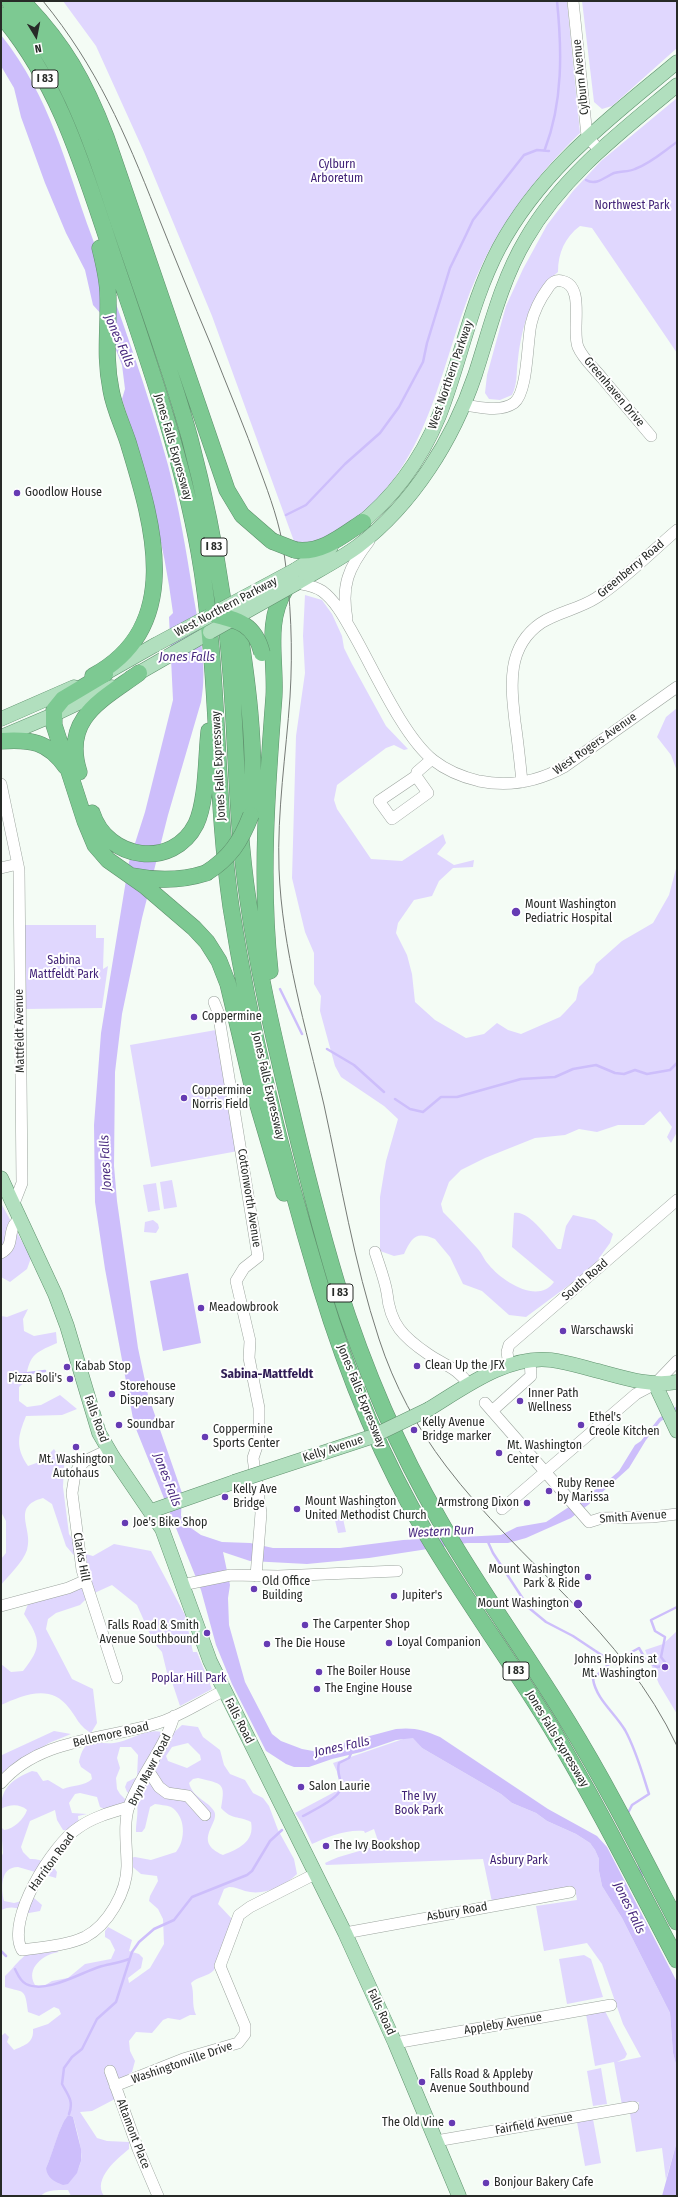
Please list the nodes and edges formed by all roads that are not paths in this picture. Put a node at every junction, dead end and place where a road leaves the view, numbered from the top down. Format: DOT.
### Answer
graph roads {
  1 [pos="9,1"];
  2 [pos="22,1"];
  3 [pos="573,1"];
  4 [pos="1,15"];
  5 [pos="677,62"];
  6 [pos="677,86"];
  7 [pos="588,136"];
  8 [pos="77,149"];
  9 [pos="599,150"];
  10 [pos="464,405"];
  11 [pos="651,436"];
  12 [pos="199,472"];
  13 [pos="363,522"];
  14 [pos="381,526"];
  15 [pos="677,530"];
  16 [pos="292,581"];
  17 [pos="212,614"];
  18 [pos="233,619"];
  19 [pos="348,624"];
  20 [pos="268,652"];
  21 [pos="139,673"];
  22 [pos="106,674"];
  23 [pos="214,685"];
  24 [pos="677,687"];
  25 [pos="66,690"];
  26 [pos="53,715"];
  27 [pos="1,719"];
  28 [pos="1,737"];
  29 [pos="1,741"];
  30 [pos="432,759"];
  31 [pos="70,773"];
  32 [pos="416,776"];
  33 [pos="522,782"];
  34 [pos="1,784"];
  35 [pos="18,864"];
  36 [pos="1,868"];
  37 [pos="120,870"];
  38 [pos="214,1002"];
  39 [pos="295,1128"];
  40 [pos="1,1178"];
  41 [pos="677,1200"];
  42 [pos="14,1206"];
  43 [pos="20,1218"];
  44 [pos="375,1252"];
  45 [pos="1,1253"];
  46 [pos="530,1361"];
  47 [pos="677,1361"];
  48 [pos="509,1366"];
  49 [pos="353,1379"];
  50 [pos="677,1382"];
  51 [pos="655,1384"];
  52 [pos="469,1385"];
  53 [pos="675,1426"];
  54 [pos="108,1450"];
  55 [pos="546,1471"];
  56 [pos="502,1509"];
  57 [pos="151,1511"];
  58 [pos="677,1514"];
  59 [pos="257,1570"];
  60 [pos="398,1571"];
  61 [pos="84,1581"];
  62 [pos="187,1583"];
  63 [pos="1,1606"];
  64 [pos="117,1678"];
  65 [pos="224,1691"];
  66 [pos="174,1716"];
  67 [pos="148,1770"];
  68 [pos="1,1783"];
  69 [pos="129,1806"];
  70 [pos="206,1815"];
  71 [pos="316,1874"];
  72 [pos="570,1892"];
  73 [pos="677,1922"];
  74 [pos="345,1932"];
  75 [pos="22,1950"];
  76 [pos="677,1960"];
  77 [pos="611,2005"];
  78 [pos="395,2043"];
  79 [pos="110,2071"];
  80 [pos="115,2086"];
  81 [pos="633,2107"];
  82 [pos="436,2141"];
  83 [pos="158,2196"];
  84 [pos="459,2196"];
  1 -- 12 [label="highway, Jones Falls Expressway / I 83"];
  2 -- 13 [label="highway, bridge"];
  3 -- 7 [label="street, Cylburn Avenue"];
  4 -- 8 [label="highway, Jones Falls Expressway / I 83"];
  5 -- 7 [label="main road, West Northern Parkway"];
  6 -- 9 [label="main road, West Northern Parkway"];
  7 -- 9 [label="street"];
  7 -- 13 [label="main road, West Northern Parkway"];
  8 -- 23 [label="highway, Jones Falls Expressway / I 83"];
  8 -- 25 [label="highway"];
  9 -- 10 [label="main road, West Northern Parkway"];
  10 -- 11 [label="street, Greenhaven Drive"];
  10 -- 14 [label="main road, West Northern Parkway"];
  12 -- 37 [label="highway, bridge"];
  12 -- 39 [label="highway, Jones Falls Expressway / I 83"];
  13 -- 16 [label="main road, West Northern Parkway"];
  14 -- 16 [label="main road, West Northern Parkway"];
  14 -- 19 [label="street, West Rogers Avenue"];
  15 -- 33 [label="street, Greenberry Road"];
  16 -- 17 [label="main road, West Northern Parkway, bridge"];
  16 -- 18 [label="main road, West Northern Parkway, bridge"];
  16 -- 19 [label="street, West Rogers Avenue"];
  16 -- 20 [label="highway"];
  17 -- 18 [label="highway, bridge"];
  17 -- 22 [label="main road, West Northern Parkway, bridge"];
  18 -- 20 [label="highway, bridge"];
  18 -- 21 [label="main road, West Northern Parkway, bridge"];
  19 -- 30 [label="street, West Rogers Avenue"];
  20 -- 39 [label="highway"];
  21 -- 23 [label="highway"];
  21 -- 26 [label="main road, West Northern Parkway"];
  22 -- 25 [label="main road, West Northern Parkway"];
  22 -- 26 [label="highway"];
  23 -- 49 [label="highway, Jones Falls Expressway / I 83"];
  24 -- 33 [label="street, West Rogers Avenue"];
  25 -- 27 [label="main road, West Northern Parkway"];
  26 -- 28 [label="main road, West Northern Parkway"];
  26 -- 31 [label="highway"];
  29 -- 31 [label="highway"];
  30 -- 32 [label="street"];
  30 -- 33 [label="street, West Rogers Avenue"];
  31 -- 37 [label="highway"];
  34 -- 35 [label="street, Mattfeldt Avenue"];
  35 -- 36 [label="street"];
  35 -- 42 [label="street, Mattfeldt Avenue"];
  37 -- 49 [label="highway"];
  38 -- 59 [label="street, Cottonworth Avenue"];
  39 -- 73 [label="highway, Jones Falls Expressway / I 83"];
  40 -- 42 [label="main road, Falls Road"];
  41 -- 48 [label="street, South Road"];
  42 -- 43 [label="main road, Falls Road"];
  43 -- 45 [label="street"];
  43 -- 54 [label="main road, Falls Road"];
  44 -- 52 [label="street"];
  46 -- 48 [label="main road, Kelly Avenue"];
  46 -- 51 [label="main road, Kelly Avenue"];
  46 -- 55 [label="street"];
  47 -- 51 [label="street"];
  48 -- 52 [label="main road, Kelly Avenue"];
  49 -- 76 [label="highway, Jones Falls Expressway / I 83"];
  50 -- 51 [label="main road, Kelly Avenue"];
  51 -- 53 [label="main road"];
  51 -- 55 [label="street"];
  52 -- 57 [label="main road, Kelly Avenue, bridge"];
  54 -- 57 [label="main road, Falls Road"];
  54 -- 61 [label="street, Clarks Hill"];
  55 -- 56 [label="street"];
  55 -- 58 [label="street, Smith Avenue"];
  57 -- 62 [label="main road, Falls Road"];
  59 -- 60 [label="street"];
  59 -- 62 [label="street"];
  61 -- 63 [label="street"];
  61 -- 64 [label="street, Clarks Hill"];
  62 -- 65 [label="main road, Falls Road"];
  65 -- 66 [label="street, Bellemore Road"];
  65 -- 71 [label="main road, Falls Road"];
  66 -- 67 [label="street, Bryn Mawr Road"];
  66 -- 68 [label="street, Bellemore Road"];
  67 -- 69 [label="street, Bryn Mawr Road"];
  67 -- 70 [label="street"];
  69 -- 75 [label="street, Harriton Road"];
  69 -- 75 [label="street, Bryn Mawr Road"];
  71 -- 74 [label="main road, Falls Road"];
  71 -- 80 [label="street, Washingtonville Drive"];
  72 -- 74 [label="street, Asbury Road"];
  74 -- 78 [label="main road, Falls Road"];
  77 -- 78 [label="street, Appleby Avenue"];
  78 -- 82 [label="main road, Falls Road"];
  79 -- 80 [label="street, Altamont Place"];
  80 -- 83 [label="street, Altamont Place"];
  81 -- 82 [label="street, Fairfield Avenue"];
  82 -- 84 [label="main road, Falls Road"];
}
